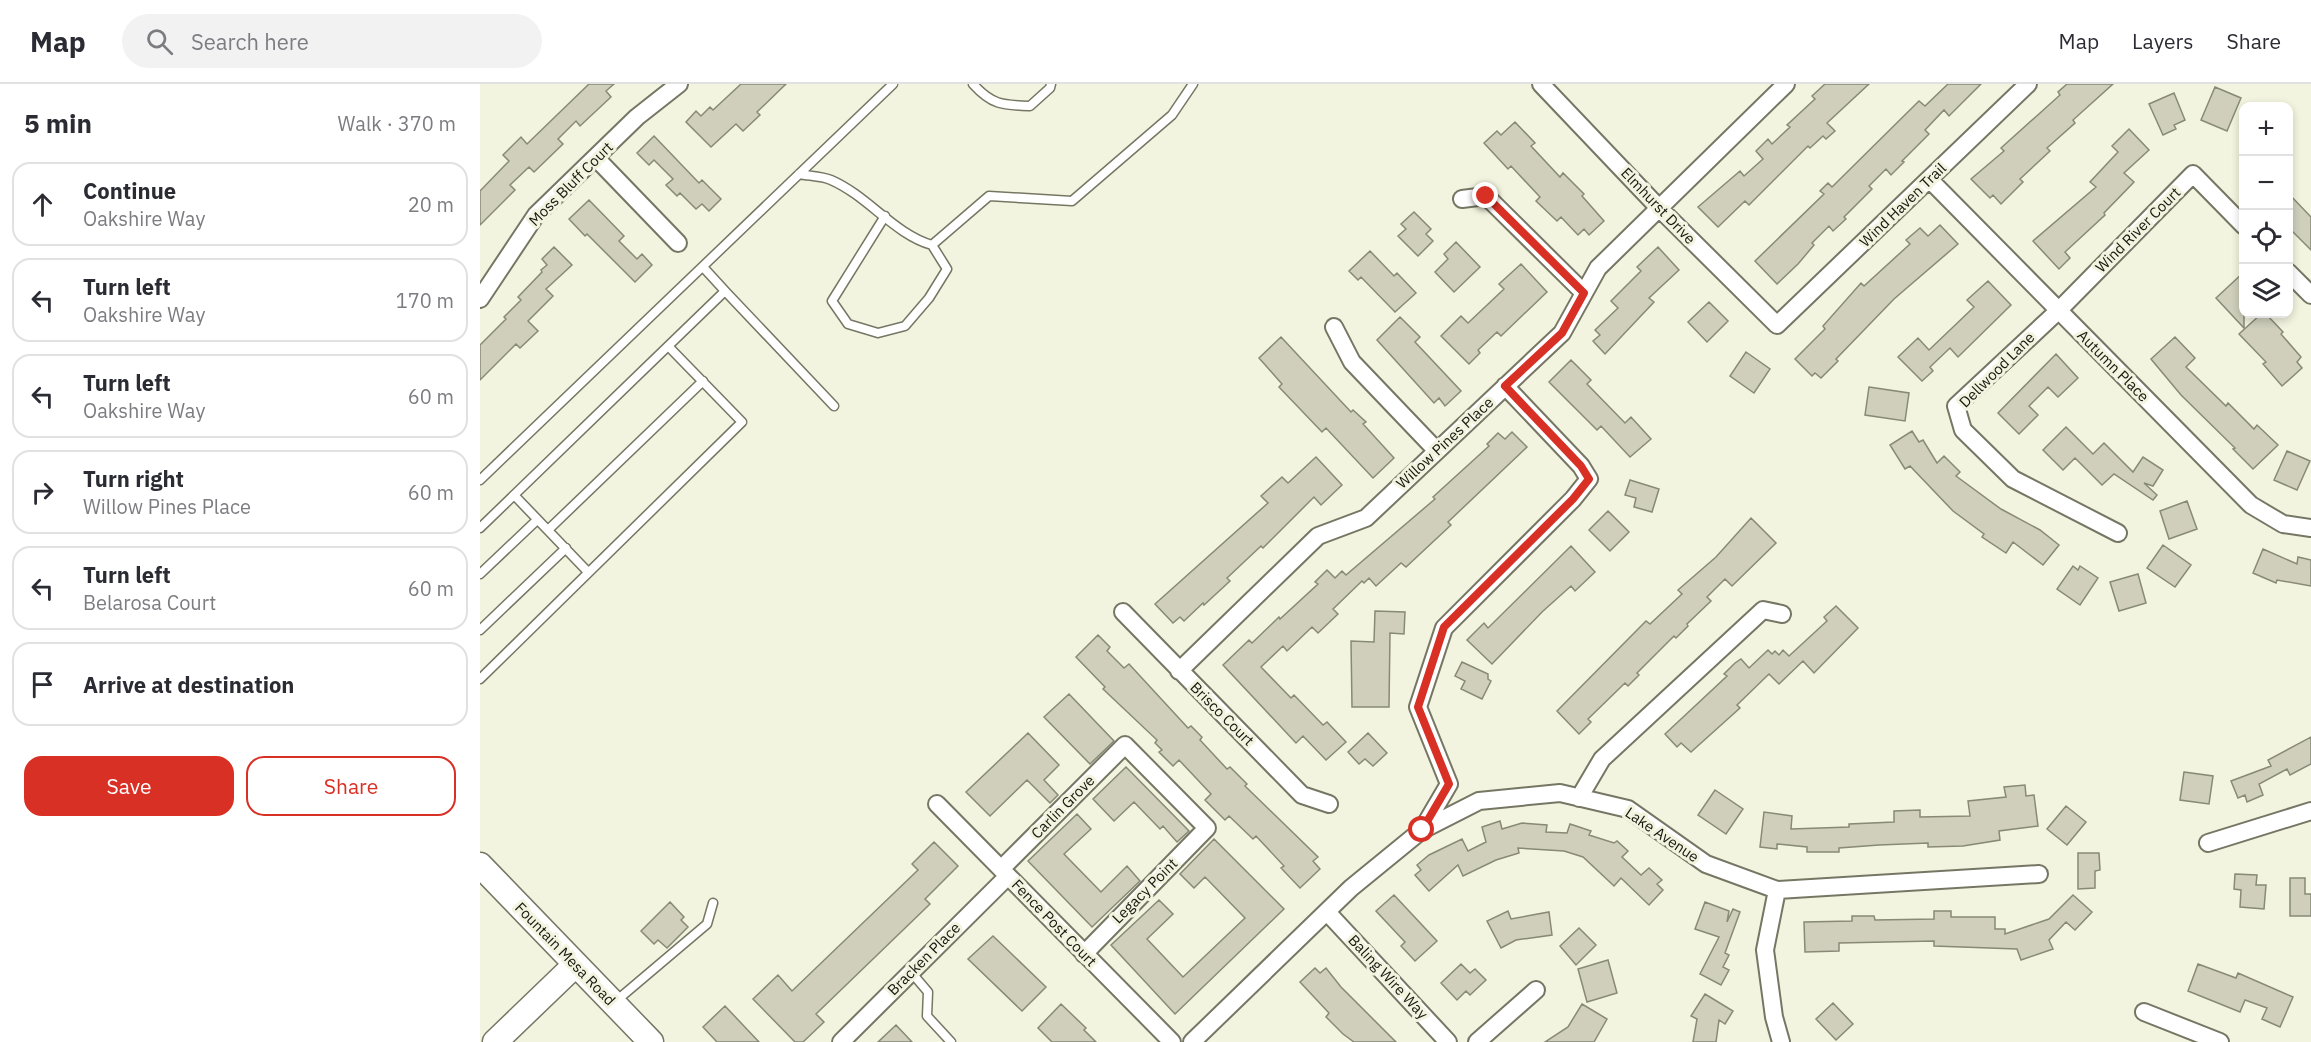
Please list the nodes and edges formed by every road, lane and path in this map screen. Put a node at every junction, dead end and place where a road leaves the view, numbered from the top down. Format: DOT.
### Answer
graph roads {
  1 [pos="679,84"];
  2 [pos="893,84"];
  3 [pos="972,84"];
  4 [pos="1051,84"];
  5 [pos="1193,84"];
  6 [pos="1541,84"];
  7 [pos="1786,84"];
  8 [pos="2028,84"];
  9 [pos="596,158"];
  10 [pos="799,174"];
  11 [pos="1930,180"];
  12 [pos="1462,199"];
  13 [pos="1658,207"];
  14 [pos="885,216"];
  15 [pos="2239,221"];
  16 [pos="678,243"];
  17 [pos="933,245"];
  18 [pos="703,267"];
  19 [pos="2293,276"];
  20 [pos="725,291"];
  21 [pos="1584,293"];
  22 [pos="2311,295"];
  23 [pos="480,299"];
  24 [pos="2058,311"];
  25 [pos="1777,325"];
  26 [pos="1334,327"];
  27 [pos="668,346"];
  28 [pos="702,381"];
  29 [pos="1505,386"];
  30 [pos="834,406"];
  31 [pos="1437,451"];
  32 [pos="480,480"];
  33 [pos="514,495"];
  34 [pos="537,520"];
  35 [pos="480,528"];
  36 [pos="2311,528"];
  37 [pos="548,530"];
  38 [pos="2118,533"];
  39 [pos="566,548"];
  40 [pos="588,572"];
  41 [pos="480,574"];
  42 [pos="1123,612"];
  43 [pos="1782,614"];
  44 [pos="480,630"];
  45 [pos="1179,671"];
  46 [pos="480,679"];
  47 [pos="1579,798"];
  48 [pos="937,804"];
  49 [pos="1329,804"];
  50 [pos="2311,812"];
  51 [pos="1207,828"];
  52 [pos="1422,830"];
  53 [pos="2208,843"];
  54 [pos="480,865"];
  55 [pos="1004,872"];
  56 [pos="2039,874"];
  57 [pos="1777,890"];
  58 [pos="713,903"];
  59 [pos="1327,912"];
  60 [pos="1084,954"];
  61 [pos="575,965"];
  62 [pos="911,972"];
  63 [pos="1536,990"];
  64 [pos="614,1004"];
  65 [pos="2144,1012"];
  66 [pos="495,1042"];
  67 [pos="651,1042"];
  68 [pos="840,1042"];
  69 [pos="951,1042"];
  70 [pos="1172,1042"];
  71 [pos="1192,1042"];
  72 [pos="1448,1042"];
  73 [pos="1477,1042"];
  74 [pos="1781,1042"];
  75 [pos="2220,1042"];
  1 -- 9 [label="street, Moss Bluff Court"];
  2 -- 10 [label="lane"];
  3 -- 4 [label="lane"];
  5 -- 17 [label="lane"];
  6 -- 13 [label="street, Elmhurst Drive"];
  7 -- 13 [label="street, Willow Pines Place"];
  8 -- 11 [label="street, Wind Haven Trail"];
  9 -- 16 [label="street"];
  9 -- 23 [label="street, Moss Bluff Court"];
  10 -- 14 [label="lane"];
  10 -- 18 [label="lane"];
  11 -- 24 [label="street, Autumn Place"];
  11 -- 25 [label="street, Wind Haven Trail"];
  12 -- 21 [label="street"];
  13 -- 21 [label="street, Willow Pines Place"];
  13 -- 25 [label="street, Elmhurst Drive"];
  14 -- 17 [label="lane"];
  14 -- 17 [label="lane"];
  15 -- 24 [label="street, Wind River Court"];
  18 -- 20 [label="lane"];
  18 -- 32 [label="lane"];
  19 -- 22 [label="street"];
  20 -- 27 [label="lane"];
  20 -- 30 [label="lane"];
  21 -- 29 [label="street, Willow Pines Place"];
  24 -- 36 [label="street, Autumn Place"];
  24 -- 38 [label="street, Dellwood Lane"];
  26 -- 31 [label="street"];
  27 -- 28 [label="lane"];
  27 -- 33 [label="lane"];
  28 -- 37 [label="lane"];
  28 -- 40 [label="lane"];
  29 -- 31 [label="street, Willow Pines Place"];
  29 -- 52 [label="street"];
  31 -- 45 [label="street, Willow Pines Place"];
  33 -- 34 [label="lane"];
  33 -- 35 [label="lane"];
  34 -- 37 [label="lane"];
  34 -- 41 [label="lane"];
  37 -- 39 [label="lane"];
  39 -- 40 [label="lane"];
  39 -- 44 [label="lane"];
  40 -- 46 [label="lane"];
  42 -- 45 [label="street, Brisco Court"];
  43 -- 47 [label="street"];
  45 -- 49 [label="street, Brisco Court"];
  47 -- 52 [label="street, Lake Avenue"];
  47 -- 57 [label="street, Lake Avenue"];
  48 -- 55 [label="street, Fence Post Court"];
  50 -- 53 [label="street"];
  51 -- 55 [label="street, Carlin Grove"];
  51 -- 60 [label="street, Legacy Point"];
  52 -- 59 [label="street, Lake Avenue"];
  54 -- 61 [label="main road, Fountain Mesa Road"];
  55 -- 60 [label="street, Fence Post Court"];
  55 -- 62 [label="street, Bracken Place"];
  56 -- 57 [label="street, Lake Avenue"];
  57 -- 74 [label="street"];
  58 -- 64 [label="lane"];
  59 -- 71 [label="street, Lake Avenue"];
  59 -- 72 [label="street, Baling Wire Way"];
  60 -- 70 [label="street, Fence Post Court"];
  61 -- 64 [label="main road, Fountain Mesa Road"];
  61 -- 66 [label="main road"];
  62 -- 68 [label="street, Bracken Place"];
  62 -- 69 [label="lane"];
  63 -- 73 [label="street"];
  64 -- 67 [label="main road, Fountain Mesa Road"];
  65 -- 75 [label="street"];
}
